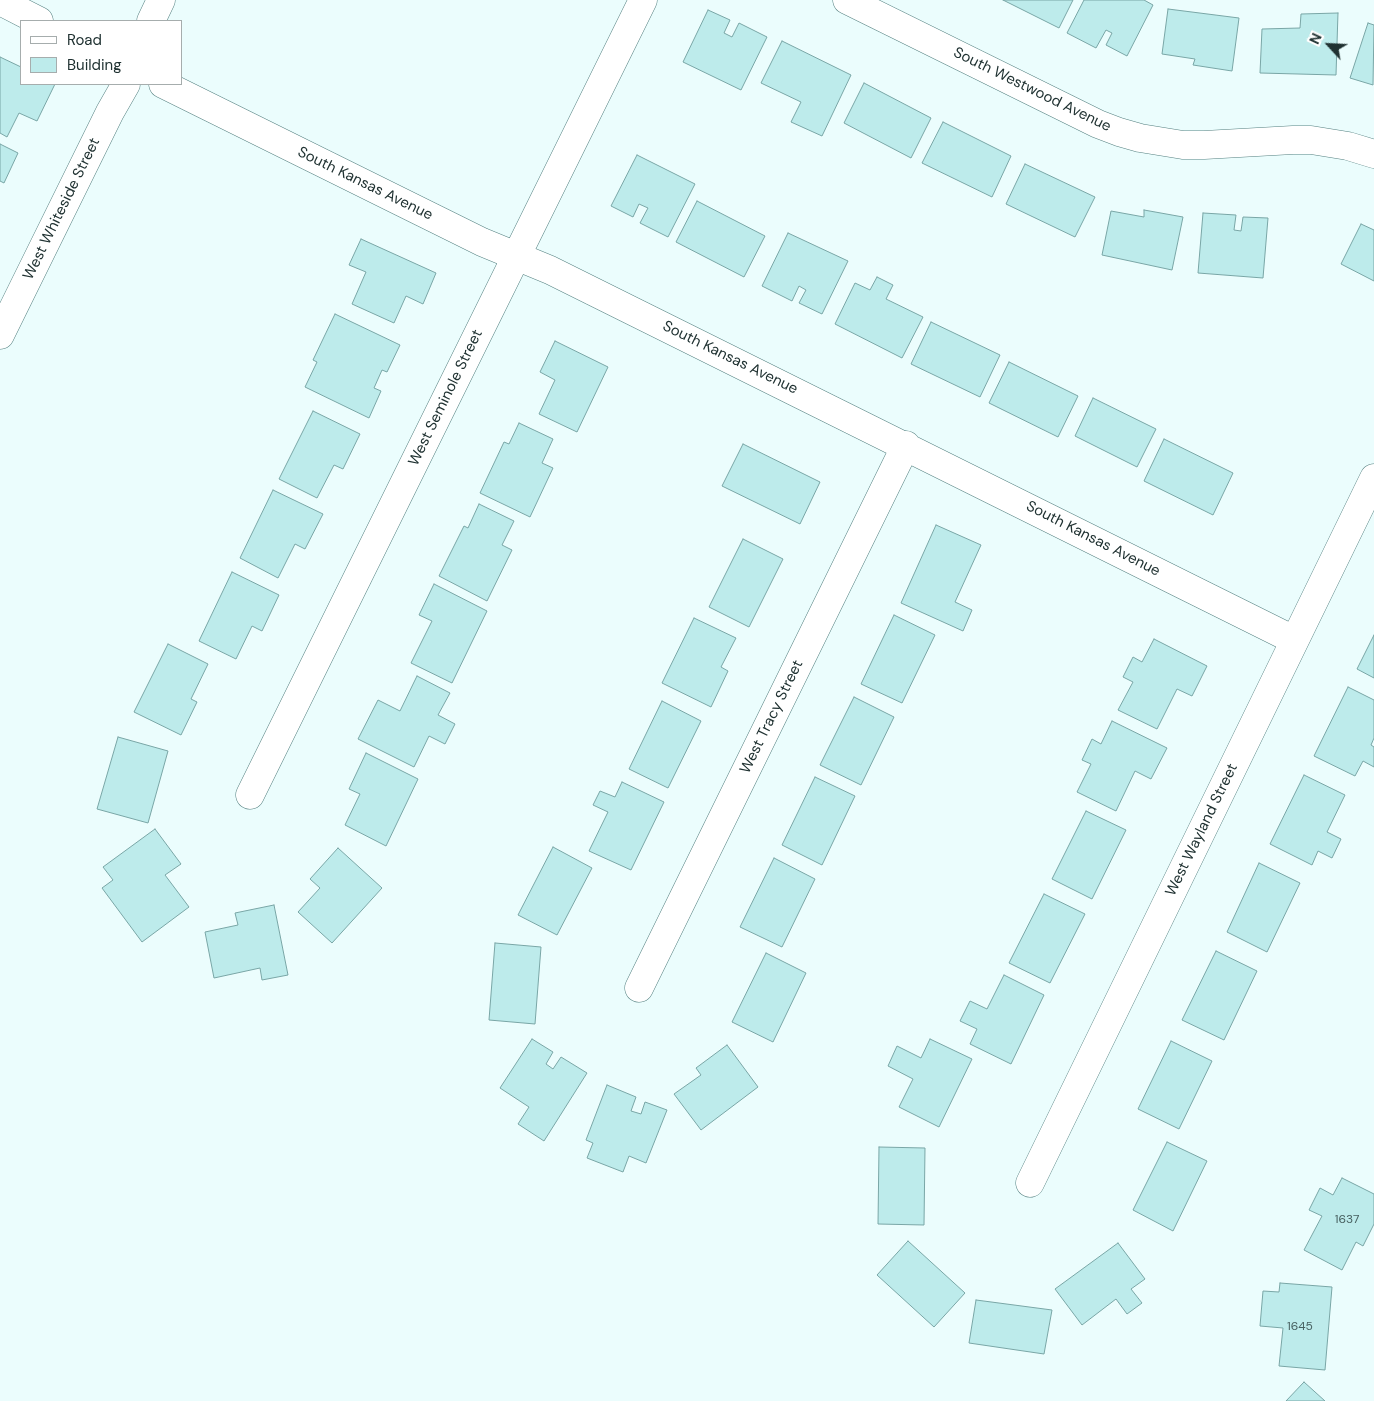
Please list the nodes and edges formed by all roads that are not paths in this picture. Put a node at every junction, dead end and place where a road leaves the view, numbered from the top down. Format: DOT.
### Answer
graph roads {
  1 [pos="161,0"];
  2 [pos="643,0"];
  3 [pos="847,0"];
  4 [pos="0,1"];
  5 [pos="37,20"];
  6 [pos="151,20"];
  7 [pos="125,85"];
  8 [pos="165,85"];
  9 [pos="1374,154"];
  10 [pos="516,255"];
  11 [pos="0,336"];
  12 [pos="906,445"];
  13 [pos="1374,478"];
  14 [pos="1294,640"];
  15 [pos="250,795"];
  16 [pos="639,988"];
  17 [pos="1030,1183"];
  1 -- 6 [label="street"];
  2 -- 10 [label="street, West Seminole Street"];
  3 -- 9 [label="street, South Westwood Avenue"];
  4 -- 5 [label="street"];
  7 -- 11 [label="street, West Whiteside Street"];
  8 -- 10 [label="street, South Kansas Avenue"];
  10 -- 12 [label="street, South Kansas Avenue"];
  10 -- 15 [label="street, West Seminole Street"];
  12 -- 14 [label="street, South Kansas Avenue"];
  12 -- 16 [label="street, West Tracy Street"];
  13 -- 14 [label="street, West Wayland Street"];
  14 -- 17 [label="street, West Wayland Street"];
}
